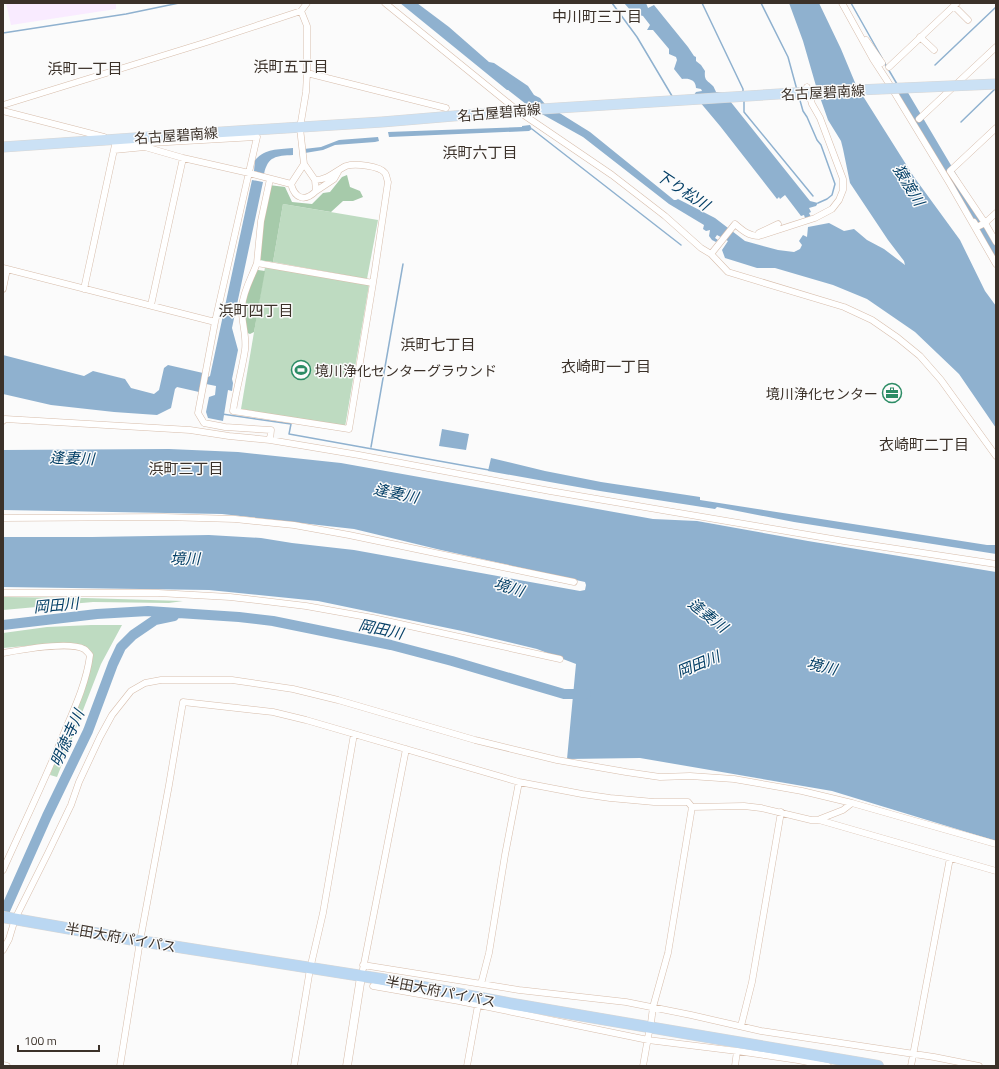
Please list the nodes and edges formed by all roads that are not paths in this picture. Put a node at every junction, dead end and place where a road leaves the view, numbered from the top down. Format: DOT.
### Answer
graph roads {
  1 [pos="307,3"];
  2 [pos="385,3"];
  3 [pos="842,3"];
  4 [pos="955,5"];
  5 [pos="301,11"];
  6 [pos="968,20"];
  7 [pos="859,35"];
  8 [pos="920,37"];
  9 [pos="996,47"];
  10 [pos="934,50"];
  11 [pos="882,63"];
  12 [pos="889,67"];
  13 [pos="307,73"];
  14 [pos="996,84"];
  15 [pos="804,92"];
  16 [pos="3,105"];
  17 [pos="446,108"];
  18 [pos="522,110"];
  19 [pos="3,111"];
  20 [pos="919,119"];
  21 [pos="300,128"];
  22 [pos="996,128"];
  23 [pos="112,139"];
  24 [pos="3,147"];
  25 [pos="114,150"];
  26 [pos="183,158"];
  27 [pos="304,164"];
  28 [pos="339,170"];
  29 [pos="249,173"];
  30 [pos="270,179"];
  31 [pos="315,180"];
  32 [pos="291,184"];
  33 [pos="316,191"];
  34 [pos="963,207"];
  35 [pos="996,213"];
  36 [pos="985,223"];
  37 [pos="778,224"];
  38 [pos="752,236"];
  39 [pos="996,242"];
  40 [pos="712,252"];
  41 [pos="258,263"];
  42 [pos="996,264"];
  43 [pos="5,269"];
  44 [pos="373,283"];
  45 [pos="3,289"];
  46 [pos="84,289"];
  47 [pos="151,305"];
  48 [pos="215,322"];
  49 [pos="3,421"];
  50 [pos="270,440"];
  51 [pos="996,456"];
  52 [pos="3,518"];
  53 [pos="996,564"];
  54 [pos="574,582"];
  55 [pos="3,593"];
  56 [pos="3,653"];
  57 [pos="560,659"];
  58 [pos="354,734"];
  59 [pos="406,749"];
  60 [pos="519,782"];
  61 [pos="852,803"];
  62 [pos="692,807"];
  63 [pos="781,812"];
  64 [pos="819,820"];
  65 [pos="996,844"];
  66 [pos="950,858"];
  67 [pos="3,870"];
  68 [pos="996,871"];
  69 [pos="9,918"];
  70 [pos="140,941"];
  71 [pos="3,950"];
  72 [pos="363,965"];
  73 [pos="310,969"];
  74 [pos="361,976"];
  75 [pos="481,984"];
  76 [pos="373,986"];
  77 [pos="478,1004"];
  78 [pos="653,1007"];
  79 [pos="651,1023"];
  80 [pos="741,1026"];
  81 [pos="649,1032"];
  82 [pos="648,1040"];
  83 [pos="737,1051"];
  84 [pos="913,1054"];
  85 [pos="3,1065"];
  86 [pos="7,1066"];
  87 [pos="120,1066"];
  88 [pos="294,1066"];
  89 [pos="347,1066"];
  90 [pos="467,1066"];
  91 [pos="643,1066"];
  92 [pos="735,1066"];
  93 [pos="828,1066"];
  94 [pos="878,1066"];
  95 [pos="912,1066"];
  96 [pos="979,1066"];
  1 -- 5 [label="street"];
  2 -- 18 [label="street"];
  3 -- 7 [label="street"];
  4 -- 6 [label="street"];
  4 -- 8 [label="street"];
  5 -- 13 [label="street"];
  5 -- 16 [label="street"];
  7 -- 11 [label="street"];
  7 -- 34 [label="street"];
  8 -- 10 [label="street"];
  8 -- 12 [label="street"];
  9 -- 20 [label="street"];
  13 -- 17 [label="street"];
  13 -- 21 [label="street"];
  14 -- 15 [label="main road, 名古屋碧南線, bridge"];
  15 -- 18 [label="main road, 名古屋碧南線"];
  15 -- 38 [label="street"];
  18 -- 21 [label="main road, 名古屋碧南線"];
  18 -- 40 [label="street"];
  19 -- 23 [label="street"];
  21 -- 23 [label="main road, 名古屋碧南線"];
  21 -- 27 [label="street"];
  22 -- 36 [label="street"];
  23 -- 24 [label="main road, 名古屋碧南線"];
  25 -- 26 [label="street"];
  25 -- 29 [label="street"];
  25 -- 46 [label="street"];
  26 -- 29 [label="street"];
  26 -- 47 [label="street"];
  27 -- 31 [label="street"];
  27 -- 32 [label="street"];
  28 -- 31 [label="street"];
  28 -- 33 [label="street"];
  28 -- 44 [label="street"];
  29 -- 30 [label="street"];
  29 -- 48 [label="street"];
  30 -- 32 [label="street"];
  30 -- 41 [label="street"];
  31 -- 33 [label="street"];
  32 -- 33 [label="street"];
  34 -- 36 [label="street"];
  34 -- 42 [label="street"];
  35 -- 36 [label="street"];
  36 -- 39 [label="street"];
  37 -- 38 [label="street"];
  38 -- 40 [label="street"];
  40 -- 51 [label="street"];
  41 -- 44 [label="street"];
  41 -- 44 [label="street"];
  43 -- 45 [label="street"];
  43 -- 46 [label="street"];
  46 -- 47 [label="street"];
  47 -- 48 [label="street"];
  48 -- 50 [label="street"];
  49 -- 50 [label="street"];
  50 -- 53 [label="street"];
  52 -- 54 [label="street"];
  55 -- 57 [label="street"];
  56 -- 67 [label="street"];
  58 -- 59 [label="street"];
  58 -- 70 [label="street"];
  58 -- 73 [label="street"];
  59 -- 60 [label="street"];
  59 -- 72 [label="street"];
  60 -- 62 [label="street"];
  60 -- 75 [label="street"];
  61 -- 64 [label="street"];
  61 -- 65 [label="street"];
  61 -- 69 [label="street"];
  62 -- 63 [label="street"];
  62 -- 78 [label="street"];
  63 -- 64 [label="street"];
  63 -- 80 [label="street"];
  64 -- 66 [label="street"];
  66 -- 68 [label="street"];
  66 -- 84 [label="street"];
  69 -- 70 [label="highway, 半田大府パイパス"];
  69 -- 71 [label="street"];
  70 -- 73 [label="highway, 半田大府パイパス"];
  70 -- 87 [label="street"];
  72 -- 74 [label="street"];
  72 -- 75 [label="street"];
  73 -- 74 [label="highway, 半田大府パイパス"];
  73 -- 88 [label="street"];
  74 -- 89 [label="street"];
  74 -- 94 [label="highway, 半田大府パイパス"];
  75 -- 78 [label="street"];
  76 -- 77 [label="street"];
  77 -- 82 [label="street"];
  77 -- 90 [label="street"];
  78 -- 79 [label="street"];
  78 -- 80 [label="street"];
  80 -- 84 [label="street"];
  81 -- 82 [label="street"];
  82 -- 83 [label="street"];
  82 -- 91 [label="street"];
  83 -- 92 [label="street"];
  83 -- 93 [label="street"];
  84 -- 95 [label="street"];
  84 -- 96 [label="street"];
  85 -- 86 [label="street"];
}
